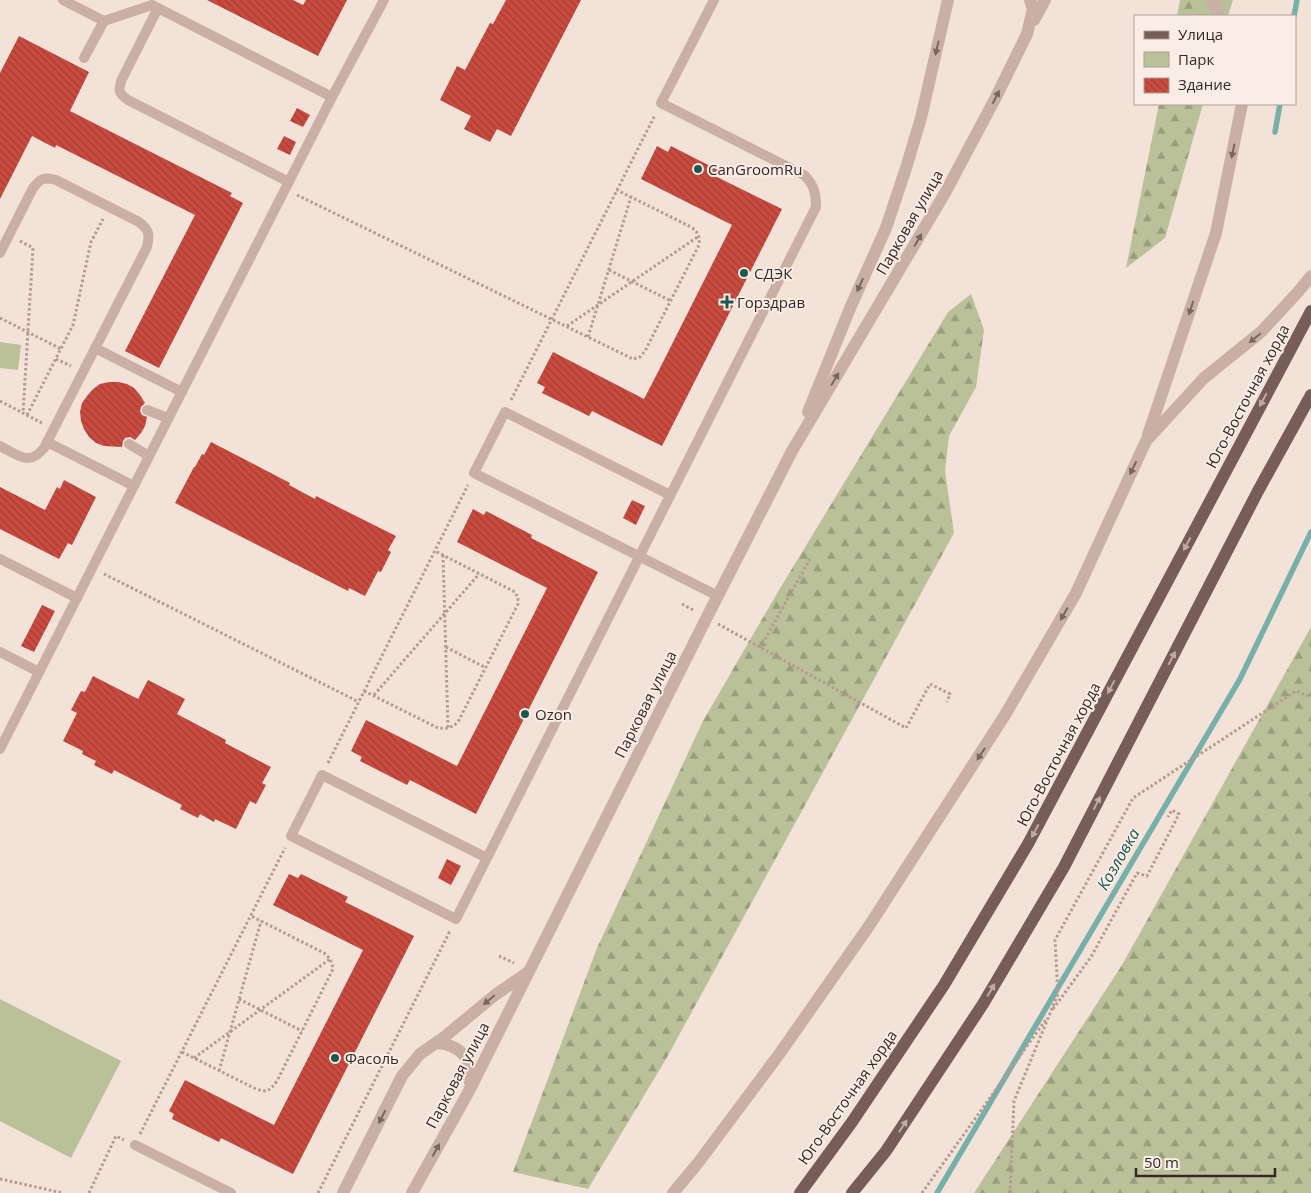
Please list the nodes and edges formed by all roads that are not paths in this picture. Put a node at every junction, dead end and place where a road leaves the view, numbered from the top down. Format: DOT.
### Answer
graph roads {
  1 [pos="63,0"];
  2 [pos="384,0"];
  3 [pos="714,0"];
  4 [pos="948,0"];
  5 [pos="1030,0"];
  6 [pos="1044,0"];
  7 [pos="1212,0"];
  8 [pos="158,8"];
  9 [pos="1220,15"];
  10 [pos="104,21"];
  11 [pos="1027,34"];
  12 [pos="84,58"];
  13 [pos="332,97"];
  14 [pos="1242,105"];
  15 [pos="287,186"];
  16 [pos="0,253"];
  17 [pos="1311,276"];
  18 [pos="1311,311"];
  19 [pos="95,348"];
  20 [pos="182,392"];
  21 [pos="1311,395"];
  22 [pos="147,410"];
  23 [pos="168,418"];
  24 [pos="1146,441"];
  25 [pos="47,442"];
  26 [pos="129,444"];
  27 [pos="0,446"];
  28 [pos="792,451"];
  29 [pos="149,456"];
  30 [pos="134,486"];
  31 [pos="670,495"];
  32 [pos="639,556"];
  33 [pos="0,559"];
  34 [pos="718,596"];
  35 [pos="77,598"];
  36 [pos="0,652"];
  37 [pos="39,672"];
  38 [pos="0,749"];
  39 [pos="487,858"];
  40 [pos="529,972"];
  41 [pos="436,1043"];
  42 [pos="469,1091"];
  43 [pos="135,1145"];
  44 [pos="886,1151"];
  45 [pos="231,1193"];
  46 [pos="342,1193"];
  47 [pos="412,1193"];
  48 [pos="673,1193"];
  49 [pos="800,1193"];
  50 [pos="852,1193"];
  51 [pos="860,1193"];
  1 -- 10 [label="lane"];
  2 -- 13 [label="lane"];
  3 -- 31 [label="lane"];
  4 -- 28 [label="street, Парковая улица, one-way"];
  5 -- 11 [label="street, Парковая улица"];
  6 -- 11 [label="street"];
  7 -- 9 [label="street"];
  8 -- 10 [label="lane"];
  8 -- 13 [label="lane"];
  8 -- 15 [label="lane"];
  10 -- 12 [label="lane"];
  28 -- 11 [label="street, Парковая улица, one-way"];
  13 -- 15 [label="lane"];
  14 -- 24 [label="street, one-way"];
  15 -- 20 [label="lane"];
  16 -- 19 [label="lane"];
  17 -- 24 [label="street, one-way"];
  18 -- 49 [label="main road, Юго-Восточная хорда, one-way"];
  19 -- 20 [label="lane"];
  19 -- 25 [label="lane"];
  20 -- 23 [label="lane"];
  44 -- 21 [label="main road, one-way"];
  22 -- 23 [label="lane"];
  23 -- 29 [label="lane"];
  24 -- 48 [label="street, one-way"];
  25 -- 27 [label="lane"];
  25 -- 30 [label="lane"];
  26 -- 29 [label="lane"];
  28 -- 34 [label="street, Парковая улица"];
  29 -- 30 [label="lane"];
  30 -- 35 [label="lane"];
  31 -- 32 [label="lane"];
  31 -- 32 [label="lane"];
  32 -- 34 [label="lane"];
  32 -- 39 [label="lane"];
  33 -- 35 [label="lane"];
  34 -- 40 [label="street, Парковая улица"];
  35 -- 37 [label="lane"];
  36 -- 37 [label="lane"];
  37 -- 38 [label="lane"];
  39 -- 39 [label="lane"];
  40 -- 41 [label="street, Парковая улица, one-way"];
  40 -- 42 [label="street, Парковая улица"];
  41 -- 42 [label="street"];
  41 -- 46 [label="street, Парковая улица, one-way"];
  47 -- 42 [label="street, Парковая улица, one-way"];
  43 -- 45 [label="lane"];
  44 -- 50 [label="main road"];
  44 -- 51 [label="main road"];
}
